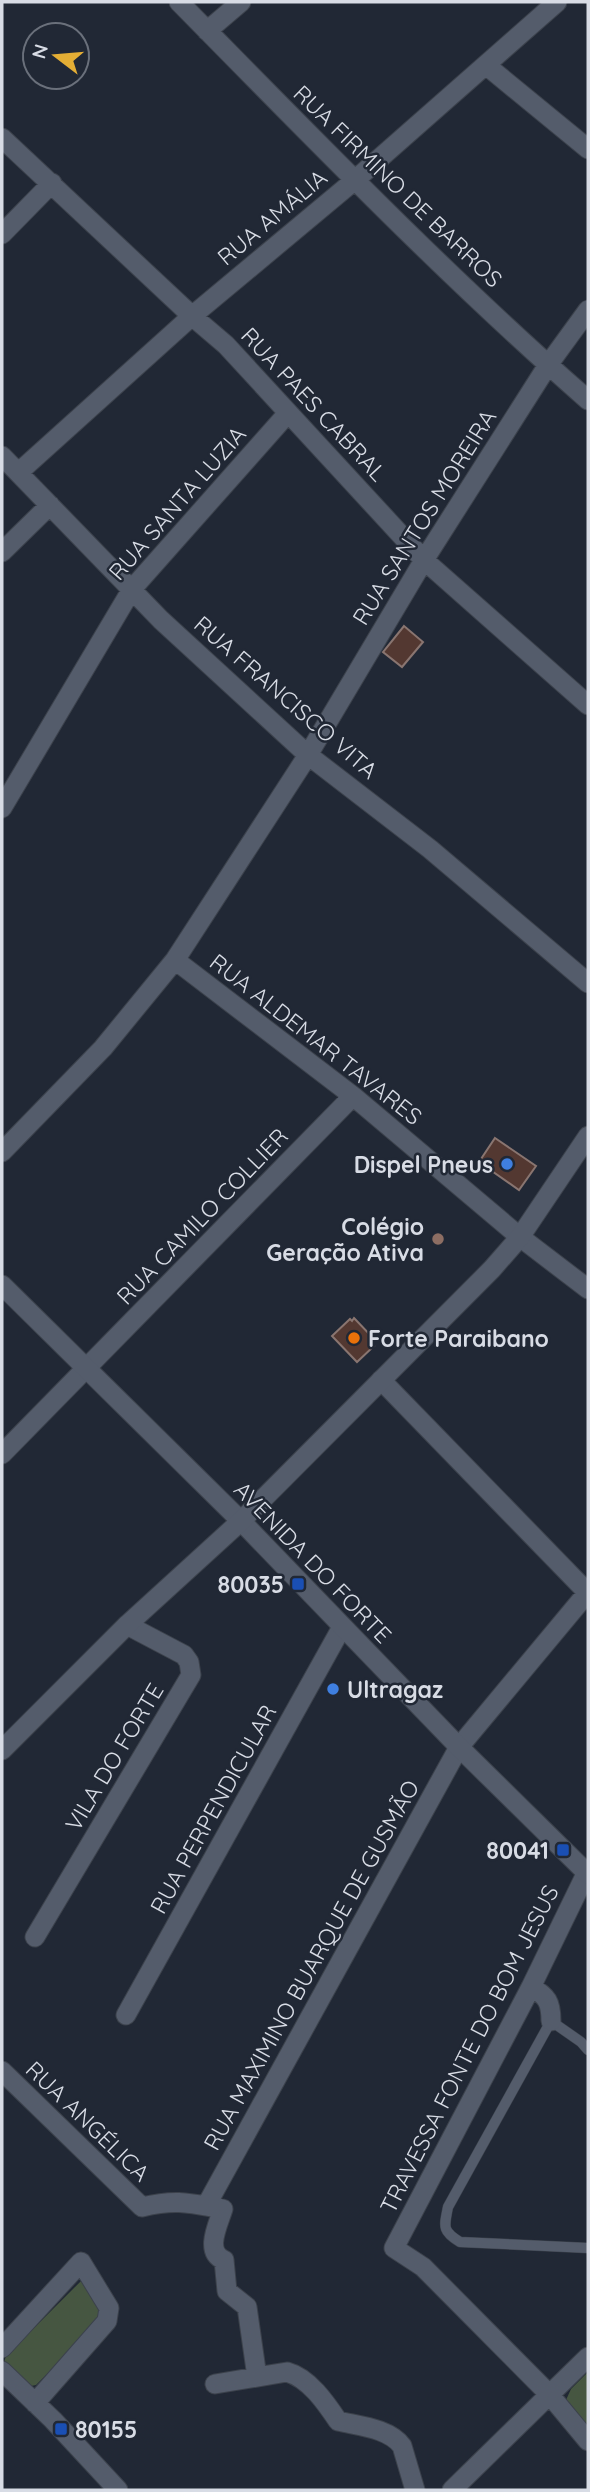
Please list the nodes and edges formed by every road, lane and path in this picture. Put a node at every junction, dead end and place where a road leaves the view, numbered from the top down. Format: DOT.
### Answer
graph roads {
  1 [pos="178,2"];
  2 [pos="241,2"];
  3 [pos="557,2"];
  4 [pos="207,31"];
  5 [pos="487,66"];
  6 [pos="2,138"];
  7 [pos="588,149"];
  8 [pos="355,180"];
  9 [pos="52,183"];
  10 [pos="2,234"];
  11 [pos="588,310"];
  12 [pos="192,316"];
  13 [pos="548,365"];
  14 [pos="588,400"];
  15 [pos="288,413"];
  16 [pos="2,456"];
  17 [pos="19,472"];
  18 [pos="50,505"];
  19 [pos="2,552"];
  20 [pos="424,560"];
  21 [pos="132,589"];
  22 [pos="588,705"];
  23 [pos="308,755"];
  24 [pos="2,808"];
  25 [pos="175,960"];
  26 [pos="588,983"];
  27 [pos="353,1096"];
  28 [pos="588,1136"];
  29 [pos="2,1152"];
  30 [pos="520,1237"];
  31 [pos="2,1285"];
  32 [pos="588,1289"];
  33 [pos="86,1370"];
  34 [pos="381,1380"];
  35 [pos="2,1454"];
  36 [pos="236,1526"];
  37 [pos="588,1593"];
  38 [pos="127,1625"];
  39 [pos="342,1628"];
  40 [pos="459,1747"];
  41 [pos="2,1750"];
  42 [pos="588,1873"];
  43 [pos="36,1937"];
  44 [pos="531,1987"];
  45 [pos="126,2015"];
  46 [pos="551,2021"];
  47 [pos="588,2050"];
  48 [pos="2,2071"];
  49 [pos="215,2208"];
  50 [pos="588,2248"];
  51 [pos="2,2348"];
  52 [pos="588,2357"];
  53 [pos="2,2371"];
  54 [pos="257,2377"];
  55 [pos="215,2384"];
  56 [pos="549,2394"];
  57 [pos="35,2403"];
  58 [pos="588,2441"];
  59 [pos="118,2490"];
  60 [pos="415,2490"];
  61 [pos="452,2490"];
  1 -- 4 [label="street, RUA FIRMINO DE BARROS"];
  2 -- 4 [label="street"];
  3 -- 5 [label="street, RUA AMÁLIA"];
  4 -- 8 [label="street, RUA FIRMINO DE BARROS"];
  5 -- 7 [label="street"];
  5 -- 8 [label="street, RUA AMÁLIA"];
  6 -- 9 [label="street, RUA PAES CABRAL"];
  8 -- 12 [label="street, RUA AMÁLIA"];
  8 -- 13 [label="street, RUA FIRMINO DE BARROS"];
  9 -- 10 [label="street"];
  9 -- 12 [label="street, RUA PAES CABRAL"];
  11 -- 13 [label="street, RUA SANTOS MOREIRA"];
  12 -- 15 [label="street, RUA PAES CABRAL"];
  12 -- 17 [label="street, RUA AMÁLIA"];
  13 -- 14 [label="street, RUA FIRMINO DE BARROS"];
  13 -- 20 [label="street, RUA SANTOS MOREIRA"];
  15 -- 20 [label="street, RUA PAES CABRAL"];
  15 -- 21 [label="street, RUA SANTA LUZIA"];
  16 -- 17 [label="street, RUA FRANCISCO VITA"];
  17 -- 18 [label="street, RUA FRANCISCO VITA"];
  18 -- 19 [label="street"];
  18 -- 21 [label="street, RUA FRANCISCO VITA"];
  20 -- 22 [label="street, RUA PAES CABRAL"];
  20 -- 23 [label="street, RUA SANTOS MOREIRA"];
  21 -- 23 [label="street, RUA FRANCISCO VITA"];
  21 -- 24 [label="street, RUA SANTA LUZIA"];
  23 -- 25 [label="street, RUA SANTOS MOREIRA"];
  23 -- 26 [label="street, RUA FRANCISCO VITA"];
  25 -- 27 [label="street, RUA ALDEMAR TAVARES"];
  25 -- 29 [label="street, RUA SANTOS MOREIRA"];
  27 -- 30 [label="street, RUA ALDEMAR TAVARES"];
  27 -- 33 [label="street, RUA CAMILO COLLIER"];
  28 -- 30 [label="street"];
  30 -- 32 [label="street, RUA ALDEMAR TAVARES"];
  30 -- 34 [label="street"];
  31 -- 33 [label="street, AVENIDA DO FORTE"];
  33 -- 35 [label="street, RUA CAMILO COLLIER"];
  33 -- 36 [label="street, AVENIDA DO FORTE"];
  34 -- 36 [label="street"];
  34 -- 37 [label="street"];
  36 -- 38 [label="street"];
  36 -- 39 [label="street, AVENIDA DO FORTE"];
  37 -- 40 [label="street, RUA MAXIMINO BUARQUE DE GUSMÃO"];
  38 -- 41 [label="street"];
  38 -- 43 [label="street, VILA DO FORTE"];
  39 -- 40 [label="street, AVENIDA DO FORTE"];
  39 -- 45 [label="street, RUA PERPENDICULAR"];
  40 -- 42 [label="street, AVENIDA DO FORTE"];
  40 -- 49 [label="street, RUA MAXIMINO BUARQUE DE GUSMÃO"];
  42 -- 44 [label="street, TRAVESSA FONTE DO BOM JESUS"];
  44 -- 46 [label="street"];
  44 -- 56 [label="street, TRAVESSA FONTE DO BOM JESUS"];
  46 -- 47 [label="lane"];
  46 -- 50 [label="lane"];
  48 -- 49 [label="street, RUA ANGÉLICA"];
  49 -- 54 [label="street, RUA MAXIMINO BUARQUE DE GUSMÃO"];
  51 -- 57 [label="street"];
  52 -- 56 [label="street"];
  53 -- 57 [label="street"];
  54 -- 55 [label="street"];
  54 -- 60 [label="street"];
  56 -- 58 [label="street"];
  56 -- 61 [label="street"];
  57 -- 59 [label="street"];
}
